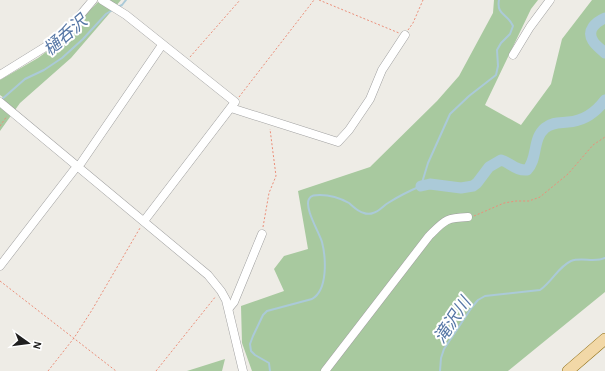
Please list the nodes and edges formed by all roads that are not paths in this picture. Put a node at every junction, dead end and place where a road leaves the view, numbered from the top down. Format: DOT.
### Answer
graph roads {
  1 [pos="93,0"];
  2 [pos="102,0"];
  3 [pos="550,0"];
  4 [pos="405,35"];
  5 [pos="162,45"];
  6 [pos="513,55"];
  7 [pos="0,75"];
  8 [pos="0,102"];
  9 [pos="233,105"];
  10 [pos="77,166"];
  11 [pos="468,218"];
  12 [pos="144,221"];
  13 [pos="262,234"];
  14 [pos="0,266"];
  15 [pos="229,308"];
  16 [pos="605,339"];
  17 [pos="243,371"];
  18 [pos="325,371"];
  19 [pos="568,371"];
  1 -- 7 [label="street"];
  2 -- 5 [label="street"];
  3 -- 6 [label="street"];
  4 -- 9 [label="street"];
  5 -- 9 [label="street"];
  5 -- 10 [label="street"];
  8 -- 10 [label="street"];
  9 -- 12 [label="street"];
  10 -- 12 [label="street"];
  10 -- 14 [label="street"];
  11 -- 18 [label="street"];
  12 -- 15 [label="street"];
  13 -- 15 [label="street"];
  15 -- 17 [label="street"];
  16 -- 19 [label="main road"];
}
